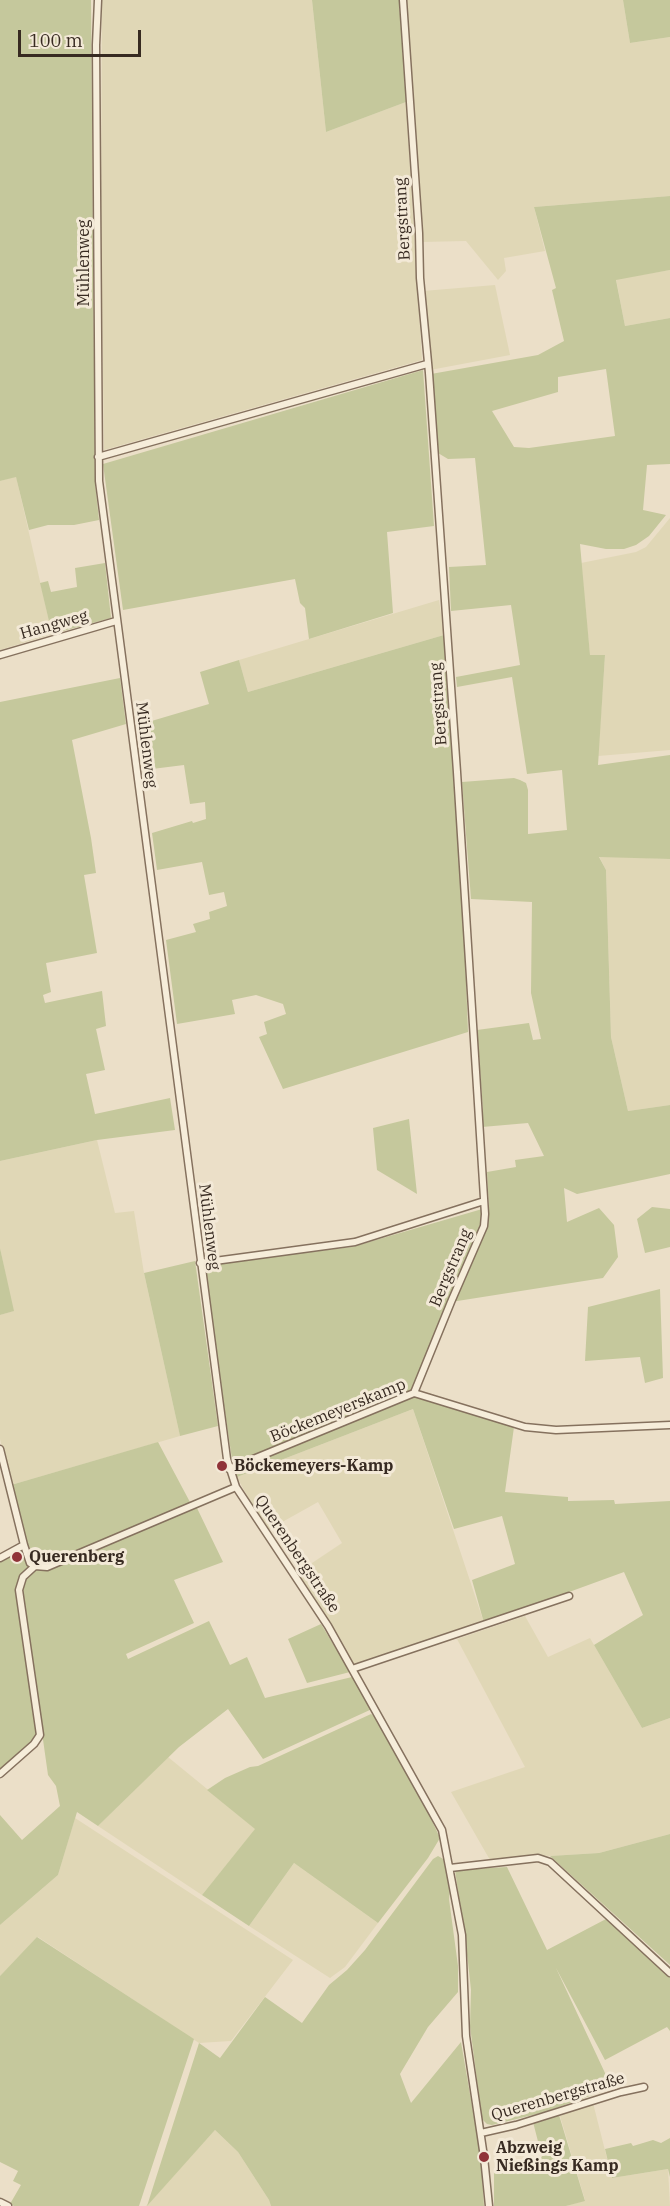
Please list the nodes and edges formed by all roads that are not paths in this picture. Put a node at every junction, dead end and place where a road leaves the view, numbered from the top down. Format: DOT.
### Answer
graph roads {
  1 [pos="98,0"];
  2 [pos="404,0"];
  3 [pos="427,364"];
  4 [pos="98,458"];
  5 [pos="116,621"];
  6 [pos="0,655"];
  7 [pos="484,1201"];
  8 [pos="201,1263"];
  9 [pos="414,1393"];
  10 [pos="670,1425"];
  11 [pos="0,1449"];
  12 [pos="229,1469"];
  13 [pos="236,1487"];
  14 [pos="24,1545"];
  15 [pos="0,1558"];
  16 [pos="34,1566"];
  17 [pos="569,1596"];
  18 [pos="352,1669"];
  19 [pos="0,1774"];
  20 [pos="450,1868"];
  21 [pos="670,1973"];
  22 [pos="644,2087"];
  23 [pos="481,2133"];
  24 [pos="0,2202"];
  25 [pos="8,2206"];
  26 [pos="489,2206"];
  1 -- 4 [label="street, Mühlenweg"];
  2 -- 3 [label="street, Bergstrang"];
  3 -- 4 [label="street"];
  3 -- 7 [label="street, Bergstrang"];
  4 -- 5 [label="street, Mühlenweg"];
  5 -- 6 [label="street, Hangweg"];
  5 -- 8 [label="street, Mühlenweg"];
  7 -- 8 [label="street"];
  7 -- 9 [label="street, Bergstrang"];
  8 -- 12 [label="street, Mühlenweg"];
  9 -- 10 [label="street, Böckemeyerskamp"];
  9 -- 12 [label="street, Böckemeyerskamp"];
  11 -- 14 [label="street"];
  12 -- 13 [label="street, Mühlenweg"];
  13 -- 16 [label="street, Querenbergstraße"];
  13 -- 18 [label="street, Querenbergstraße"];
  14 -- 15 [label="street"];
  14 -- 16 [label="street"];
  16 -- 19 [label="street"];
  17 -- 18 [label="street"];
  18 -- 20 [label="street, Querenbergstraße"];
  20 -- 21 [label="street"];
  20 -- 23 [label="street, Querenbergstraße"];
  22 -- 23 [label="street, Querenbergstraße"];
  23 -- 26 [label="street, Querenbergstraße"];
  24 -- 25 [label="street"];
}
